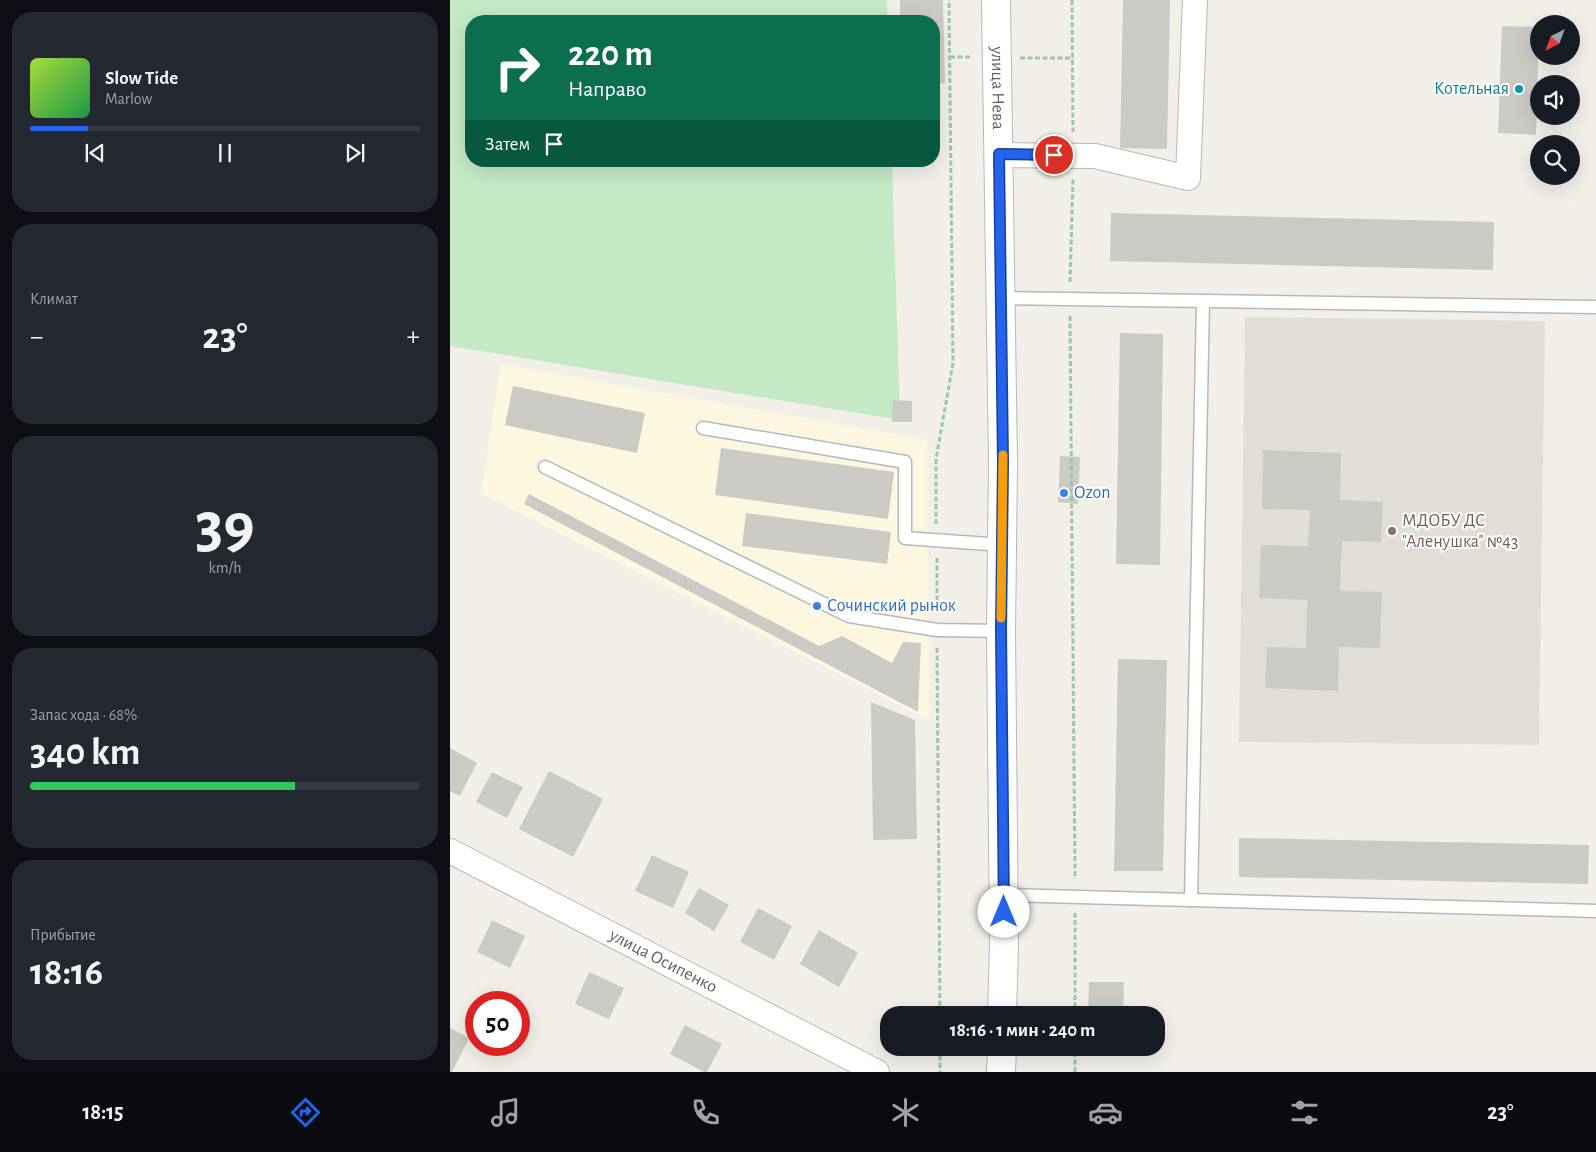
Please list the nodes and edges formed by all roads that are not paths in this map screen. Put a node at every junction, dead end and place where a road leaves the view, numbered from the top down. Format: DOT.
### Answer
graph roads {
  1 [pos="996,0"];
  2 [pos="1195,0"];
  3 [pos="999,154"];
  4 [pos="1001,298"];
  5 [pos="1204,301"];
  6 [pos="1596,307"];
  7 [pos="704,428"];
  8 [pos="546,468"];
  9 [pos="1002,545"];
  10 [pos="1001,631"];
  11 [pos="450,851"];
  12 [pos="1003,895"];
  13 [pos="1191,900"];
  14 [pos="1596,911"];
  15 [pos="1002,1006"];
  16 [pos="1002,1056"];
  17 [pos="877,1072"];
  18 [pos="1001,1072"];
  1 -- 3 [label="main road, улица Нева"];
  2 -- 3 [label="street"];
  3 -- 4 [label="main road, улица Нева"];
  4 -- 5 [label="lane"];
  4 -- 9 [label="main road, улица Нева"];
  5 -- 6 [label="lane"];
  5 -- 13 [label="lane"];
  7 -- 9 [label="lane"];
  8 -- 10 [label="lane"];
  9 -- 10 [label="main road, улица Нева"];
  10 -- 12 [label="main road, улица Нева"];
  11 -- 17 [label="street, улица Осипенко"];
  12 -- 13 [label="lane"];
  12 -- 15 [label="main road, улица Нева"];
  13 -- 14 [label="lane"];
  16 -- 18 [label="main road"];
}
